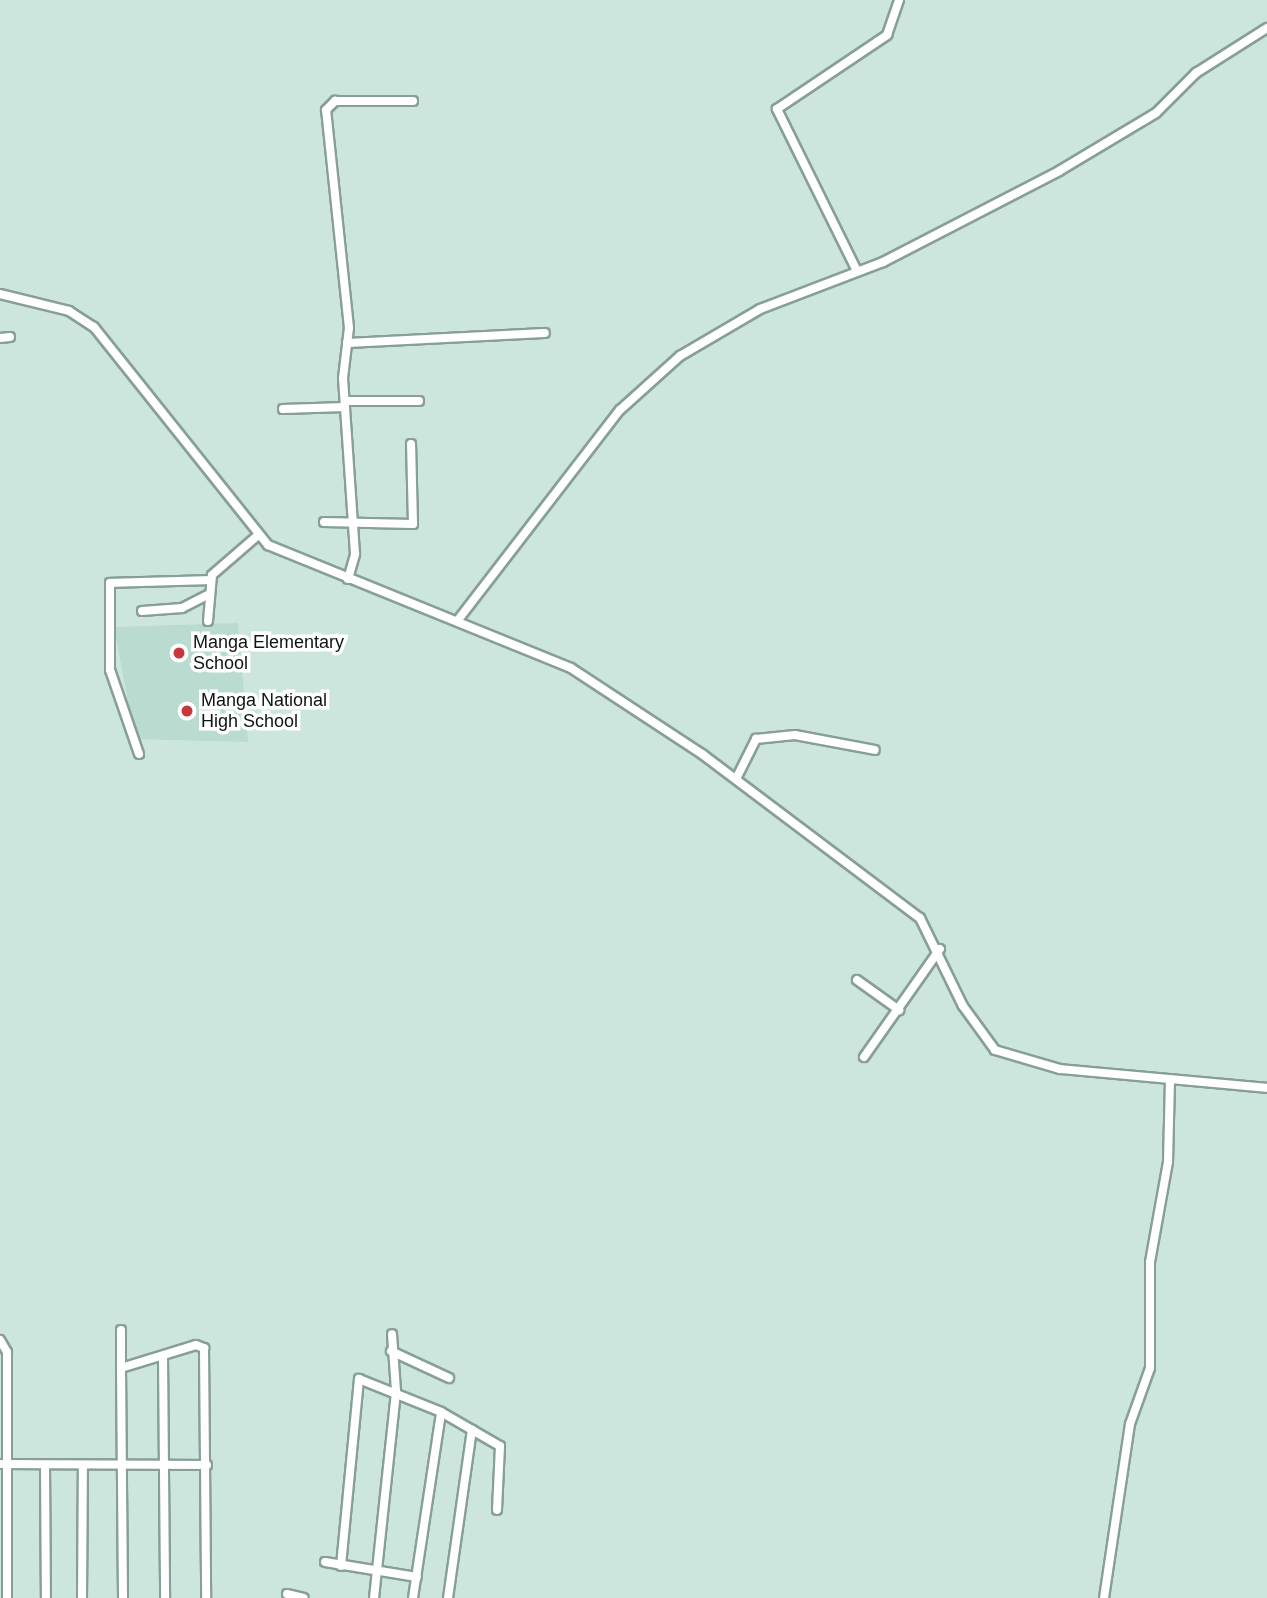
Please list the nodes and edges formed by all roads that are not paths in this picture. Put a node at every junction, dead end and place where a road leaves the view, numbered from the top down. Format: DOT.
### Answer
graph roads {
  1 [pos="899,0"];
  2 [pos="1267,28"];
  3 [pos="413,101"];
  4 [pos="857,271"];
  5 [pos="0,294"];
  6 [pos="545,333"];
  7 [pos="10,337"];
  8 [pos="0,338"];
  9 [pos="347,344"];
  10 [pos="419,401"];
  11 [pos="345,404"];
  12 [pos="283,409"];
  13 [pos="411,444"];
  14 [pos="324,522"];
  15 [pos="352,526"];
  16 [pos="257,536"];
  17 [pos="348,579"];
  18 [pos="209,580"];
  19 [pos="207,595"];
  20 [pos="142,611"];
  21 [pos="457,620"];
  22 [pos="208,621"];
  23 [pos="875,750"];
  24 [pos="139,754"];
  25 [pos="736,779"];
  26 [pos="940,949"];
  27 [pos="857,980"];
  28 [pos="899,1010"];
  29 [pos="864,1057"];
  30 [pos="1170,1081"];
  31 [pos="1267,1088"];
  32 [pos="121,1331"];
  33 [pos="392,1334"];
  34 [pos="0,1340"];
  35 [pos="391,1351"];
  36 [pos="163,1356"];
  37 [pos="121,1368"];
  38 [pos="450,1378"];
  39 [pos="396,1391"];
  40 [pos="441,1412"];
  41 [pos="472,1430"];
  42 [pos="2,1464"];
  43 [pos="45,1465"];
  44 [pos="123,1465"];
  45 [pos="207,1465"];
  46 [pos="83,1466"];
  47 [pos="162,1467"];
  48 [pos="498,1510"];
  49 [pos="325,1562"];
  50 [pos="341,1566"];
  51 [pos="378,1574"];
  52 [pos="417,1577"];
  53 [pos="287,1594"];
  54 [pos="6,1598"];
  55 [pos="46,1598"];
  56 [pos="82,1598"];
  57 [pos="123,1598"];
  58 [pos="165,1598"];
  59 [pos="206,1598"];
  60 [pos="304,1598"];
  61 [pos="374,1598"];
  62 [pos="414,1598"];
  63 [pos="448,1598"];
  64 [pos="1104,1598"];
  1 -- 4 [label="street"];
  2 -- 4 [label="street"];
  3 -- 9 [label="street"];
  4 -- 21 [label="street"];
  5 -- 16 [label="street"];
  6 -- 9 [label="street"];
  7 -- 8 [label="street"];
  9 -- 11 [label="street"];
  10 -- 11 [label="street"];
  11 -- 12 [label="street"];
  11 -- 15 [label="street"];
  13 -- 15 [label="street"];
  14 -- 15 [label="street"];
  15 -- 17 [label="street"];
  16 -- 17 [label="street"];
  16 -- 18 [label="street"];
  17 -- 21 [label="street"];
  18 -- 19 [label="street"];
  18 -- 24 [label="street"];
  19 -- 20 [label="street"];
  19 -- 22 [label="street"];
  21 -- 25 [label="street"];
  23 -- 25 [label="street"];
  25 -- 26 [label="street"];
  26 -- 28 [label="street"];
  26 -- 30 [label="street"];
  27 -- 28 [label="street"];
  28 -- 29 [label="street"];
  30 -- 31 [label="street"];
  30 -- 64 [label="street"];
  32 -- 37 [label="street"];
  33 -- 35 [label="street"];
  34 -- 42 [label="street"];
  35 -- 38 [label="street"];
  35 -- 39 [label="street"];
  36 -- 37 [label="street"];
  36 -- 45 [label="street"];
  36 -- 47 [label="street"];
  37 -- 44 [label="street"];
  39 -- 40 [label="street"];
  39 -- 50 [label="street"];
  39 -- 51 [label="street"];
  40 -- 41 [label="street"];
  40 -- 52 [label="street"];
  41 -- 48 [label="street"];
  41 -- 63 [label="street"];
  42 -- 43 [label="street"];
  42 -- 54 [label="street"];
  43 -- 46 [label="street"];
  43 -- 55 [label="street"];
  44 -- 46 [label="street"];
  44 -- 47 [label="street"];
  44 -- 57 [label="street"];
  45 -- 47 [label="street"];
  45 -- 59 [label="street"];
  46 -- 56 [label="street"];
  47 -- 58 [label="street"];
  49 -- 50 [label="street"];
  50 -- 51 [label="street"];
  51 -- 52 [label="street"];
  51 -- 61 [label="street"];
  52 -- 62 [label="street"];
  53 -- 60 [label="street"];
}
